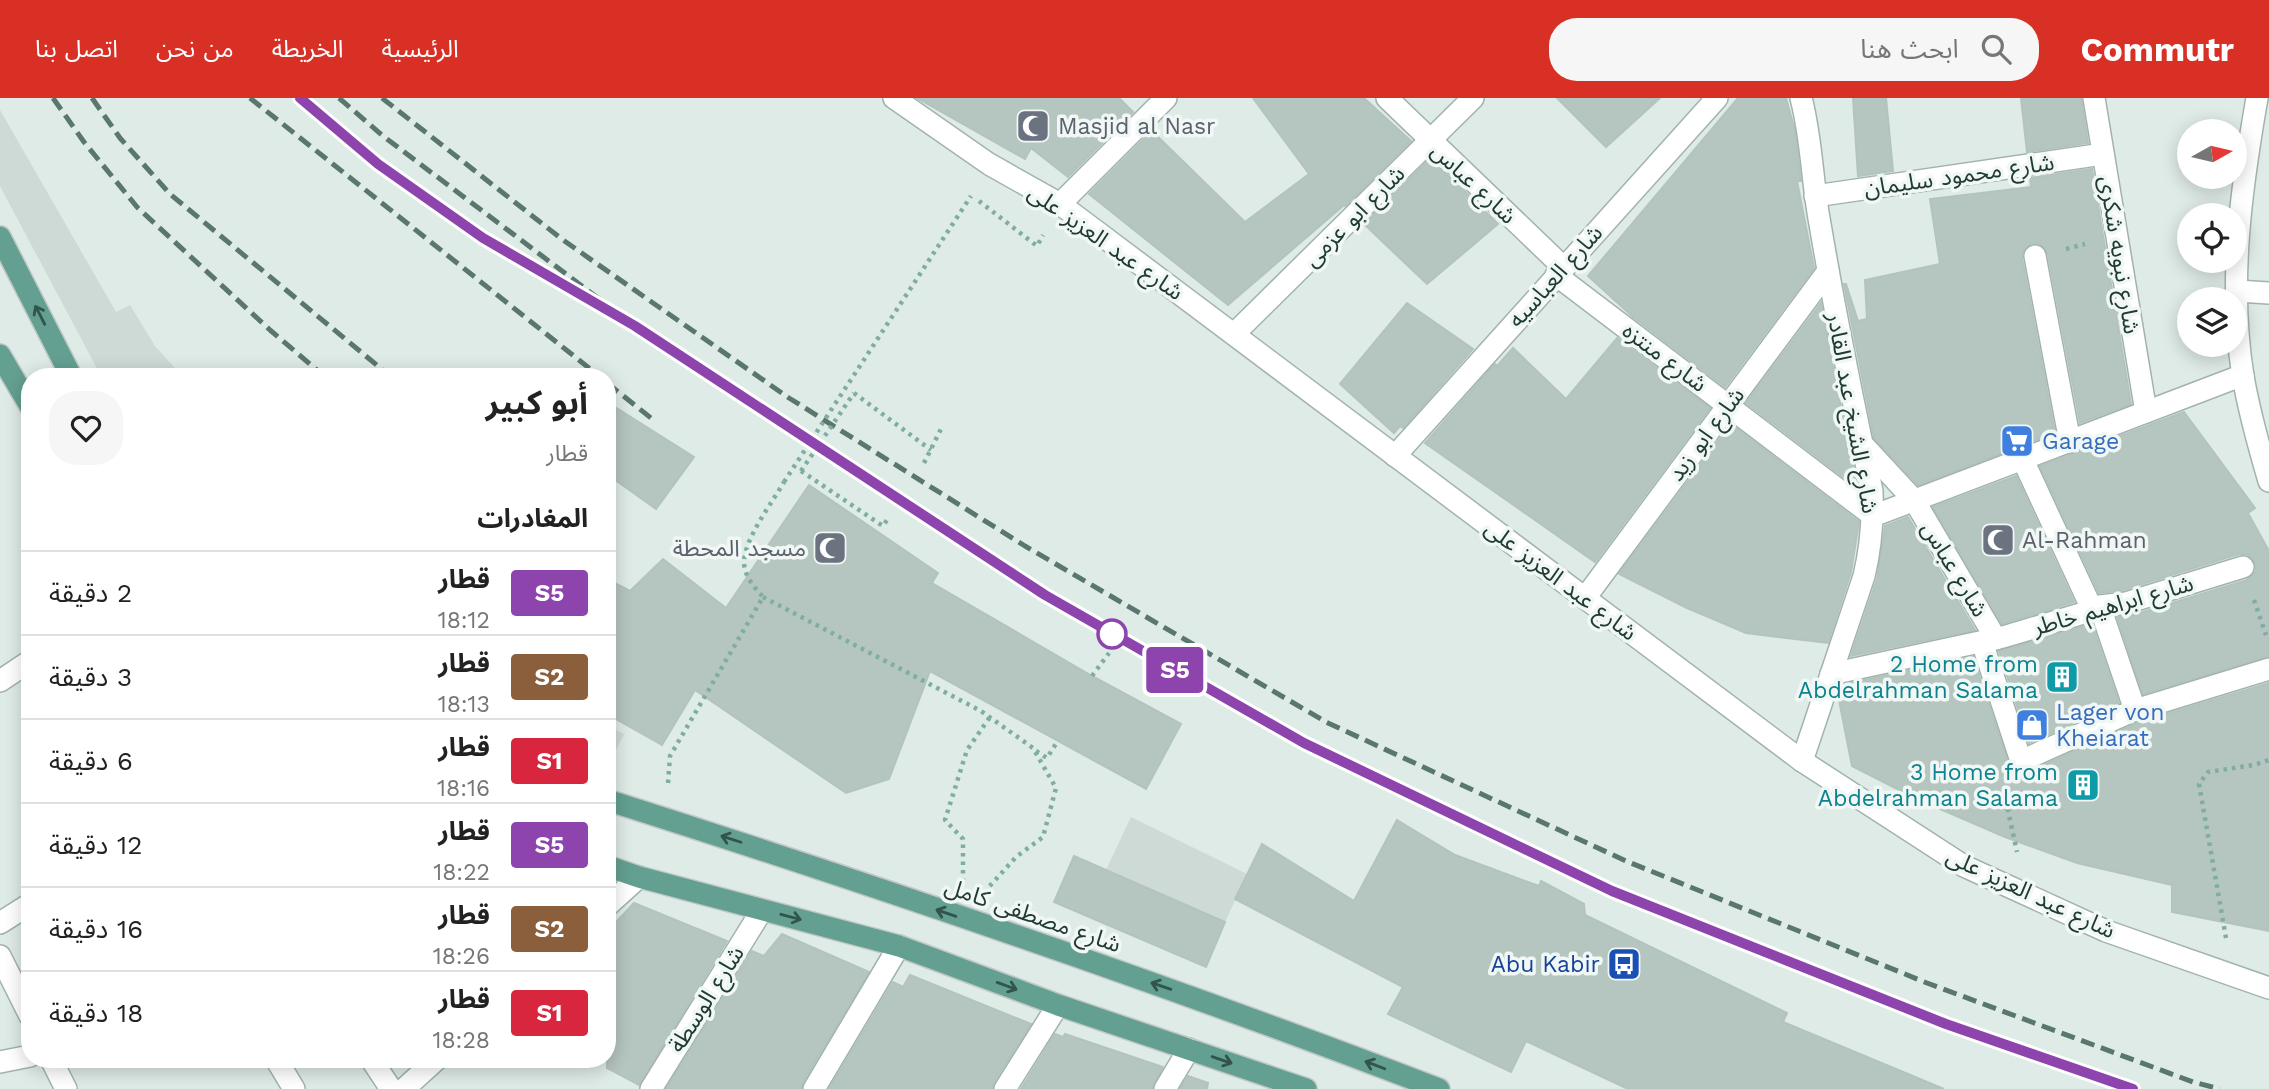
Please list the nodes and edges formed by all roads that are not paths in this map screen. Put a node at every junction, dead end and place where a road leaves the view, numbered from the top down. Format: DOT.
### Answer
graph roads {
  1 [pos="894,98"];
  2 [pos="1166,98"];
  3 [pos="1387,98"];
  4 [pos="1473,98"];
  5 [pos="1717,98"];
  6 [pos="1801,98"];
  7 [pos="2094,98"];
  8 [pos="2257,98"];
  9 [pos="1429,141"];
  10 [pos="2103,154"];
  11 [pos="1815,196"];
  12 [pos="1060,204"];
  13 [pos="0,237"];
  14 [pos="2035,256"];
  15 [pos="1560,271"];
  16 [pos="1828,271"];
  17 [pos="2237,287"];
  18 [pos="2247,292"];
  19 [pos="2269,293"];
  20 [pos="1235,334"];
  21 [pos="0,356"];
  22 [pos="2242,357"];
  23 [pos="67,368"];
  24 [pos="2243,375"];
  25 [pos="21,391"];
  26 [pos="1727,405"];
  27 [pos="2146,412"];
  28 [pos="2070,442"];
  29 [pos="1863,444"];
  30 [pos="1395,456"];
  31 [pos="2022,460"];
  32 [pos="2269,481"];
  33 [pos="1914,500"];
  34 [pos="1873,516"];
  35 [pos="2243,567"];
  36 [pos="1585,598"];
  37 [pos="2096,607"];
  38 [pos="1989,640"];
  39 [pos="21,667"];
  40 [pos="2269,669"];
  41 [pos="1831,674"];
  42 [pos="0,681"];
  43 [pos="2135,710"];
  44 [pos="1802,761"];
  45 [pos="616,803"];
  46 [pos="616,869"];
  47 [pos="639,877"];
  48 [pos="616,898"];
  49 [pos="21,910"];
  50 [pos="762,910"];
  51 [pos="0,923"];
  52 [pos="899,946"];
  53 [pos="0,956"];
  54 [pos="2269,988"];
  55 [pos="21,998"];
  56 [pos="1058,1005"];
  57 [pos="1189,1049"];
  58 [pos="21,1058"];
  59 [pos="0,1062"];
  60 [pos="56,1068"];
  61 [pos="281,1068"];
  62 [pos="377,1068"];
  63 [pos="427,1068"];
  64 [pos="66,1089"];
  65 [pos="294,1089"];
  66 [pos="391,1089"];
  67 [pos="404,1089"];
  68 [pos="651,1089"];
  69 [pos="814,1089"];
  70 [pos="1005,1089"];
  71 [pos="1165,1089"];
  72 [pos="1304,1089"];
  73 [pos="1439,1089"];
  1 -- 12 [label="street, شارع عبد العزيز على"];
  2 -- 12 [label="street"];
  3 -- 9 [label="street, شارع عباس"];
  4 -- 9 [label="street, شارع ابو عزمى"];
  5 -- 15 [label="street, شارع العباسيه"];
  6 -- 11 [label="street, شارع الشيخ عبد القادر"];
  7 -- 10 [label="street, شارع نبويه شكرى"];
  8 -- 17 [label="street"];
  9 -- 15 [label="street, شارع عباس"];
  9 -- 20 [label="street, شارع ابو عزمى"];
  10 -- 11 [label="street, شارع محمود سليمان"];
  10 -- 27 [label="street, شارع نبويه شكرى"];
  11 -- 16 [label="street, شارع الشيخ عبد القادر"];
  12 -- 20 [label="street, شارع عبد العزيز على"];
  23 -- 13 [label="main road, one-way"];
  14 -- 28 [label="street"];
  15 -- 26 [label="street, شارع منتزه"];
  15 -- 30 [label="street, شارع العباسيه"];
  16 -- 26 [label="street, شارع ابو زيد"];
  16 -- 29 [label="street, شارع الشيخ عبد القادر"];
  18 -- 19 [label="street"];
  20 -- 30 [label="street, شارع عبد العزيز على"];
  21 -- 25 [label="main road"];
  22 -- 24 [label="street"];
  24 -- 27 [label="street"];
  24 -- 32 [label="street"];
  26 -- 34 [label="street, شارع منتزه"];
  26 -- 36 [label="street, شارع ابو زيد"];
  27 -- 28 [label="street"];
  28 -- 31 [label="street"];
  29 -- 33 [label="street, شارع عباس"];
  29 -- 34 [label="street, شارع الشيخ عبد القادر"];
  30 -- 36 [label="street, شارع عبد العزيز على"];
  31 -- 33 [label="street"];
  31 -- 37 [label="street"];
  33 -- 34 [label="street"];
  33 -- 38 [label="street, شارع عباس"];
  34 -- 41 [label="street, شارع الشيخ عبد القادر"];
  35 -- 37 [label="street, شارع ابراهيم خاطر"];
  36 -- 44 [label="street, شارع عبد العزيز على"];
  37 -- 38 [label="street, شارع ابراهيم خاطر"];
  37 -- 43 [label="street"];
  38 -- 41 [label="street, شارع ابراهيم خاطر"];
  38 -- 43 [label="street"];
  39 -- 42 [label="street"];
  40 -- 43 [label="street"];
  41 -- 44 [label="street, شارع الشيخ عبد القادر"];
  44 -- 54 [label="street, شارع عبد العزيز على"];
  73 -- 45 [label="main road, شارع مصطفى كامل, one-way"];
  46 -- 47 [label="main road"];
  47 -- 48 [label="street"];
  47 -- 50 [label="main road"];
  49 -- 51 [label="street"];
  50 -- 52 [label="main road, one-way"];
  50 -- 68 [label="street, شارع الوسطة"];
  52 -- 56 [label="main road, one-way"];
  52 -- 69 [label="street"];
  53 -- 55 [label="street"];
  56 -- 57 [label="main road"];
  56 -- 70 [label="street"];
  57 -- 71 [label="street"];
  57 -- 72 [label="main road, one-way"];
  58 -- 59 [label="street"];
  60 -- 64 [label="street"];
  61 -- 65 [label="street"];
  62 -- 66 [label="street"];
  63 -- 67 [label="street"];
}
